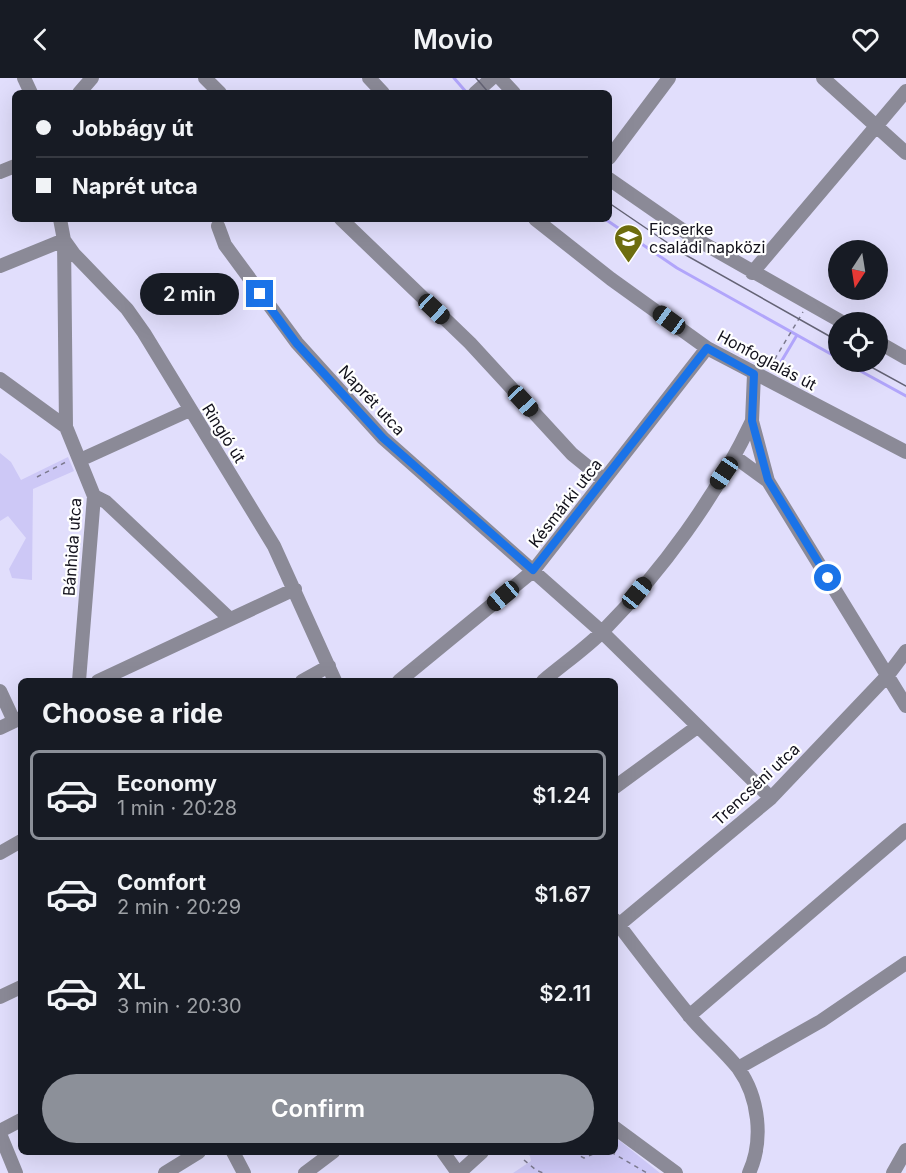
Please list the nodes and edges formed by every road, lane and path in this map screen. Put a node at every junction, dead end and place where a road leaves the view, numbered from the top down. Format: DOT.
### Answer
graph roads {
  1 [pos="92,78"];
  2 [pos="205,78"];
  3 [pos="369,78"];
  4 [pos="492,78"];
  5 [pos="520,78"];
  6 [pos="669,78"];
  7 [pos="823,78"];
  8 [pos="508,86"];
  9 [pos="82,90"];
  10 [pos="217,90"];
  11 [pos="380,90"];
  12 [pos="479,90"];
  13 [pos="906,91"];
  14 [pos="876,127"];
  15 [pos="906,153"];
  16 [pos="612,154"];
  17 [pos="612,181"];
  18 [pos="61,222"];
  19 [pos="343,222"];
  20 [pos="539,222"];
  21 [pos="218,225"];
  22 [pos="64,240"];
  23 [pos="0,266"];
  24 [pos="752,273"];
  25 [pos="808,304"];
  26 [pos="828,315"];
  27 [pos="707,348"];
  28 [pos="888,348"];
  29 [pos="906,358"];
  30 [pos="758,376"];
  31 [pos="0,379"];
  32 [pos="190,410"];
  33 [pos="752,421"];
  34 [pos="66,427"];
  35 [pos="906,452"];
  36 [pos="735,457"];
  37 [pos="75,460"];
  38 [pos="37,477"];
  39 [pos="603,480"];
  40 [pos="768,480"];
  41 [pos="94,496"];
  42 [pos="533,570"];
  43 [pos="295,590"];
  44 [pos="229,618"];
  45 [pos="602,632"];
  46 [pos="906,651"];
  47 [pos="329,666"];
  48 [pos="888,675"];
  49 [pos="79,678"];
  50 [pos="104,678"];
  51 [pos="307,678"];
  52 [pos="335,678"];
  53 [pos="403,678"];
  54 [pos="547,678"];
  55 [pos="0,691"];
  56 [pos="906,706"];
  57 [pos="17,720"];
  58 [pos="0,728"];
  59 [pos="697,728"];
  60 [pos="618,786"];
  61 [pos="771,798"];
  62 [pos="906,830"];
  63 [pos="18,843"];
  64 [pos="0,853"];
  65 [pos="618,922"];
  66 [pos="618,927"];
  67 [pos="906,963"];
  68 [pos="18,988"];
  69 [pos="0,997"];
  70 [pos="689,1016"];
  71 [pos="738,1068"];
  72 [pos="18,1122"];
  73 [pos="618,1130"];
  74 [pos="0,1133"];
  75 [pos="906,1150"];
  76 [pos="195,1155"];
  77 [pos="235,1155"];
  78 [pos="329,1155"];
  79 [pos="445,1155"];
  80 [pos="479,1155"];
  81 [pos="616,1155"];
  82 [pos="524,1160"];
  83 [pos="16,1173"];
  84 [pos="165,1173"];
  85 [pos="244,1173"];
  86 [pos="305,1173"];
  87 [pos="458,1173"];
  88 [pos="543,1173"];
  89 [pos="647,1173"];
  90 [pos="676,1173"];
  91 [pos="749,1173"];
  92 [pos="893,1173"];
  1 -- 9 [label="street"];
  2 -- 10 [label="street"];
  3 -- 11 [label="street"];
  4 -- 12 [label="street"];
  5 -- 8 [label="street"];
  6 -- 16 [label="street"];
  7 -- 14 [label="street"];
  13 -- 14 [label="street"];
  14 -- 15 [label="street"];
  14 -- 24 [label="street"];
  17 -- 24 [label="street"];
  18 -- 22 [label="street"];
  19 -- 39 [label="street"];
  20 -- 27 [label="street, Honfoglalás út"];
  21 -- 42 [label="street, Naprét utca"];
  22 -- 23 [label="street"];
  22 -- 32 [label="street, Ringló út"];
  22 -- 34 [label="street, Bánhida utca"];
  24 -- 25 [label="street"];
  25 -- 26 [label="street"];
  25 -- 30 [label="path"];
  27 -- 30 [label="street, Honfoglalás út"];
  27 -- 39 [label="street, Késmárki utca"];
  28 -- 29 [label="street"];
  30 -- 33 [label="street"];
  30 -- 35 [label="street, Honfoglalás út"];
  31 -- 34 [label="street"];
  32 -- 37 [label="street"];
  32 -- 43 [label="street, Ringló út"];
  33 -- 36 [label="street"];
  33 -- 40 [label="street"];
  34 -- 37 [label="street, Bánhida utca"];
  36 -- 40 [label="street"];
  36 -- 45 [label="street"];
  37 -- 38 [label="path"];
  37 -- 41 [label="street, Bánhida utca"];
  39 -- 42 [label="street, Késmárki utca"];
  40 -- 48 [label="street"];
  41 -- 44 [label="street"];
  41 -- 49 [label="street, Bánhida utca"];
  42 -- 45 [label="street, Naprét utca"];
  42 -- 53 [label="street, Késmárki utca"];
  43 -- 44 [label="street"];
  43 -- 47 [label="street, Ringló út"];
  44 -- 50 [label="street"];
  45 -- 54 [label="street"];
  45 -- 59 [label="street, Naprét utca"];
  46 -- 48 [label="street, Trencséni utca"];
  47 -- 51 [label="street"];
  47 -- 52 [label="street, Ringló út"];
  48 -- 56 [label="street"];
  48 -- 61 [label="street, Trencséni utca"];
  55 -- 57 [label="street"];
  57 -- 58 [label="street"];
  59 -- 60 [label="street"];
  59 -- 61 [label="street, Naprét utca"];
  61 -- 65 [label="street, Trencséni utca"];
  62 -- 70 [label="street"];
  63 -- 64 [label="street"];
  66 -- 70 [label="street"];
  67 -- 71 [label="street"];
  68 -- 69 [label="street"];
  70 -- 71 [label="street"];
  71 -- 91 [label="street"];
  72 -- 74 [label="street"];
  73 -- 90 [label="street"];
  74 -- 83 [label="street"];
  75 -- 92 [label="street"];
  76 -- 84 [label="street"];
  77 -- 85 [label="street"];
  78 -- 86 [label="street"];
  79 -- 87 [label="street"];
  80 -- 87 [label="street"];
  81 -- 89 [label="path"];
  82 -- 88 [label="path"];
}
